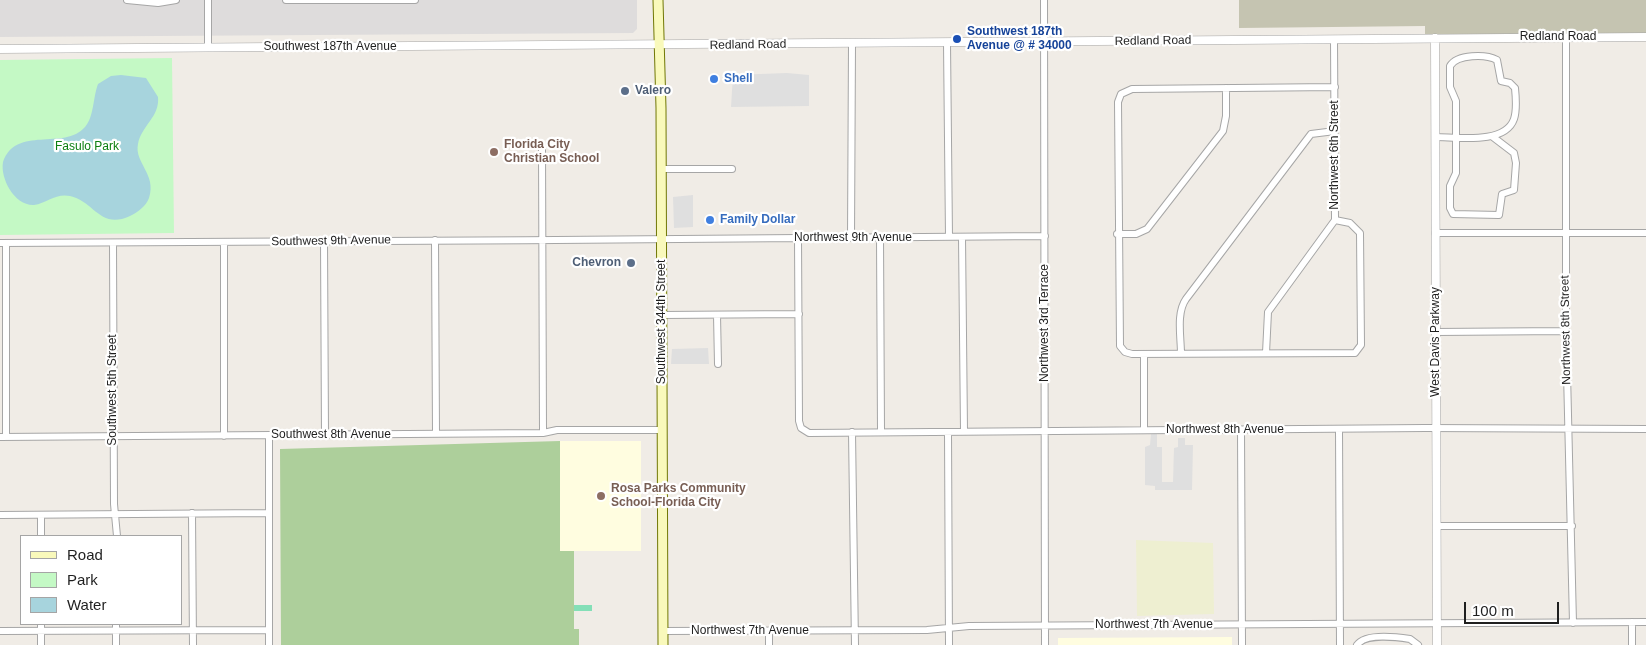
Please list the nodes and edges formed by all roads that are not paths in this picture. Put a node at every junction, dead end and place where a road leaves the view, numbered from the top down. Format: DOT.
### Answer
graph roads {
  1 [pos="126,0"];
  2 [pos="176,0"];
  3 [pos="208,0"];
  4 [pos="286,0"];
  5 [pos="415,0"];
  6 [pos="658,0"];
  7 [pos="1044,0"];
  8 [pos="1566,37"];
  9 [pos="1646,37"];
  10 [pos="1435,38"];
  11 [pos="1334,39"];
  12 [pos="1044,42"];
  13 [pos="947,43"];
  14 [pos="852,44"];
  15 [pos="659,45"];
  16 [pos="208,48"];
  17 [pos="0,49"];
  18 [pos="1335,87"];
  19 [pos="1226,88"];
  20 [pos="1335,131"];
  21 [pos="1435,137"];
  22 [pos="1456,137"];
  23 [pos="1493,137"];
  24 [pos="542,148"];
  25 [pos="661,169"];
  26 [pos="732,169"];
  27 [pos="1335,220"];
  28 [pos="1435,233"];
  29 [pos="1565,233"];
  30 [pos="1646,233"];
  31 [pos="1118,234"];
  32 [pos="1045,236"];
  33 [pos="880,237"];
  34 [pos="949,237"];
  35 [pos="962,237"];
  36 [pos="798,238"];
  37 [pos="851,238"];
  38 [pos="542,239"];
  39 [pos="435,240"];
  40 [pos="324,241"];
  41 [pos="662,241"];
  42 [pos="224,242"];
  43 [pos="3,243"];
  44 [pos="113,243"];
  45 [pos="799,314"];
  46 [pos="662,315"];
  47 [pos="717,315"];
  48 [pos="1566,331"];
  49 [pos="1435,332"];
  50 [pos="1266,353"];
  51 [pos="1144,354"];
  52 [pos="1181,354"];
  53 [pos="718,364"];
  54 [pos="1436,428"];
  55 [pos="1339,429"];
  56 [pos="1570,429"];
  57 [pos="1646,429"];
  58 [pos="662,430"];
  59 [pos="1144,430"];
  60 [pos="1241,430"];
  61 [pos="964,431"];
  62 [pos="1046,431"];
  63 [pos="852,432"];
  64 [pos="881,432"];
  65 [pos="948,432"];
  66 [pos="544,433"];
  67 [pos="436,434"];
  68 [pos="325,435"];
  69 [pos="224,436"];
  70 [pos="269,436"];
  71 [pos="114,437"];
  72 [pos="3,438"];
  73 [pos="269,513"];
  74 [pos="115,514"];
  75 [pos="192,514"];
  76 [pos="0,515"];
  77 [pos="41,515"];
  78 [pos="1437,526"];
  79 [pos="1572,526"];
  80 [pos="41,535"];
  81 [pos="117,535"];
  82 [pos="1632,622"];
  83 [pos="1646,622"];
  84 [pos="1340,623"];
  85 [pos="1573,623"];
  86 [pos="1242,624"];
  87 [pos="1438,624"];
  88 [pos="1046,625"];
  89 [pos="41,627"];
  90 [pos="116,627"];
  91 [pos="949,628"];
  92 [pos="193,630"];
  93 [pos="269,630"];
  94 [pos="663,631"];
  95 [pos="769,631"];
  96 [pos="854,631"];
  97 [pos="0,632"];
  98 [pos="41,645"];
  99 [pos="116,645"];
  100 [pos="193,645"];
  101 [pos="269,645"];
  102 [pos="663,645"];
  103 [pos="769,645"];
  104 [pos="855,645"];
  105 [pos="949,645"];
  106 [pos="1045,645"];
  107 [pos="1242,645"];
  108 [pos="1340,645"];
  109 [pos="1357,645"];
  110 [pos="1418,645"];
  111 [pos="1438,645"];
  112 [pos="1632,645"];
  1 -- 2 [label="street"];
  3 -- 16 [label="street"];
  4 -- 5 [label="street"];
  6 -- 15 [label="main road, Southwest 344th Street"];
  7 -- 12 [label="street, Northwest 3rd Terrace"];
  8 -- 9 [label="street, Redland Road"];
  8 -- 10 [label="street, Redland Road"];
  8 -- 29 [label="street, Northwest 8th Street"];
  10 -- 11 [label="street, Redland Road"];
  10 -- 21 [label="street, West Davis Parkway"];
  11 -- 12 [label="street, Redland Road"];
  11 -- 18 [label="street, Northwest 6th Street"];
  12 -- 13 [label="street, Redland Road"];
  12 -- 32 [label="street, Northwest 3rd Terrace"];
  13 -- 14 [label="street, Redland Road"];
  13 -- 34 [label="street"];
  14 -- 15 [label="street, Redland Road"];
  14 -- 37 [label="street"];
  15 -- 16 [label="street, Southwest 187th Avenue"];
  15 -- 25 [label="main road, Southwest 344th Street"];
  16 -- 17 [label="street, Southwest 187th Avenue"];
  18 -- 19 [label="street"];
  18 -- 20 [label="street, Northwest 6th Street"];
  19 -- 31 [label="street"];
  19 -- 31 [label="street"];
  20 -- 27 [label="street, Northwest 6th Street"];
  20 -- 52 [label="street"];
  21 -- 22 [label="street"];
  21 -- 28 [label="street, West Davis Parkway"];
  22 -- 23 [label="street"];
  22 -- 23 [label="street"];
  22 -- 23 [label="street"];
  24 -- 38 [label="street"];
  25 -- 26 [label="street"];
  25 -- 41 [label="main road, Southwest 344th Street"];
  27 -- 50 [label="street"];
  27 -- 50 [label="street, Northwest 6th Street"];
  28 -- 29 [label="street"];
  28 -- 49 [label="street, West Davis Parkway"];
  29 -- 30 [label="street"];
  29 -- 48 [label="street, Northwest 8th Street"];
  31 -- 51 [label="street"];
  32 -- 35 [label="street, Northwest 9th Avenue"];
  32 -- 62 [label="street, Northwest 3rd Terrace"];
  33 -- 34 [label="street, Northwest 9th Avenue"];
  33 -- 37 [label="street, Northwest 9th Avenue"];
  33 -- 64 [label="street"];
  34 -- 35 [label="street, Northwest 9th Avenue"];
  35 -- 61 [label="street"];
  36 -- 37 [label="street, Northwest 9th Avenue"];
  36 -- 41 [label="street, Northwest 9th Avenue"];
  36 -- 45 [label="street"];
  38 -- 39 [label="street, Southwest 9th Avenue"];
  38 -- 41 [label="street, Southwest 9th Avenue"];
  38 -- 66 [label="street"];
  39 -- 40 [label="street, Southwest 9th Avenue"];
  39 -- 67 [label="street"];
  40 -- 42 [label="street, Southwest 9th Avenue"];
  40 -- 68 [label="street"];
  41 -- 46 [label="main road, Southwest 344th Street"];
  42 -- 44 [label="street, Southwest 9th Avenue"];
  42 -- 69 [label="street"];
  43 -- 44 [label="street, Southwest 9th Avenue"];
  43 -- 72 [label="street"];
  44 -- 71 [label="street, Southwest 5th Street"];
  45 -- 47 [label="street"];
  45 -- 63 [label="street, Northwest 8th Avenue"];
  46 -- 47 [label="street"];
  46 -- 58 [label="main road, Southwest 344th Street"];
  47 -- 53 [label="street"];
  48 -- 49 [label="street"];
  48 -- 56 [label="street, Northwest 8th Street"];
  49 -- 54 [label="street, West Davis Parkway"];
  50 -- 52 [label="street"];
  51 -- 52 [label="street"];
  51 -- 59 [label="street"];
  54 -- 55 [label="street, Northwest 8th Avenue"];
  54 -- 56 [label="street, Northwest 8th Avenue"];
  54 -- 78 [label="street, West Davis Parkway"];
  55 -- 60 [label="street, Northwest 8th Avenue"];
  55 -- 84 [label="street"];
  56 -- 57 [label="street, Northwest 8th Avenue"];
  56 -- 79 [label="street, Northwest 8th Street"];
  58 -- 66 [label="street, Southwest 8th Avenue"];
  58 -- 94 [label="main road, Southwest 344th Street"];
  59 -- 60 [label="street, Northwest 8th Avenue"];
  59 -- 62 [label="street, Northwest 8th Avenue"];
  60 -- 86 [label="street"];
  61 -- 62 [label="street, Northwest 8th Avenue"];
  61 -- 65 [label="street, Northwest 8th Avenue"];
  62 -- 88 [label="street, Northwest 3rd Terrace"];
  63 -- 64 [label="street, Northwest 8th Avenue"];
  63 -- 96 [label="street"];
  64 -- 65 [label="street, Northwest 8th Avenue"];
  65 -- 91 [label="street"];
  66 -- 67 [label="street, Southwest 8th Avenue"];
  67 -- 68 [label="street, Southwest 8th Avenue"];
  68 -- 70 [label="street, Southwest 8th Avenue"];
  69 -- 70 [label="street, Southwest 8th Avenue"];
  69 -- 71 [label="street, Southwest 8th Avenue"];
  70 -- 73 [label="street"];
  71 -- 72 [label="street, Southwest 8th Avenue"];
  71 -- 74 [label="street, Southwest 5th Street"];
  73 -- 75 [label="street"];
  73 -- 93 [label="street"];
  74 -- 75 [label="street"];
  74 -- 77 [label="street"];
  74 -- 81 [label="street, Southwest 5th Street"];
  75 -- 92 [label="street"];
  76 -- 77 [label="street"];
  77 -- 80 [label="street"];
  78 -- 79 [label="street"];
  78 -- 87 [label="street, West Davis Parkway"];
  79 -- 85 [label="street, Northwest 8th Street"];
  82 -- 83 [label="street, Northwest 7th Avenue"];
  82 -- 85 [label="street, Northwest 7th Avenue"];
  82 -- 112 [label="street"];
  84 -- 86 [label="street, Northwest 7th Avenue"];
  84 -- 87 [label="street, Northwest 7th Avenue"];
  84 -- 108 [label="street"];
  85 -- 87 [label="street, Northwest 7th Avenue"];
  86 -- 88 [label="street, Northwest 7th Avenue"];
  86 -- 107 [label="street"];
  87 -- 111 [label="street, West Davis Parkway"];
  88 -- 91 [label="street, Northwest 7th Avenue"];
  88 -- 106 [label="street, Northwest 3rd Terrace"];
  89 -- 90 [label="street"];
  89 -- 97 [label="street"];
  89 -- 98 [label="street"];
  90 -- 92 [label="street"];
  90 -- 99 [label="street"];
  91 -- 96 [label="street, Northwest 7th Avenue"];
  91 -- 105 [label="street"];
  92 -- 93 [label="street"];
  92 -- 100 [label="street"];
  93 -- 101 [label="street"];
  94 -- 95 [label="street, Northwest 7th Avenue"];
  94 -- 102 [label="main road, Southwest 344th Street"];
  95 -- 96 [label="street, Northwest 7th Avenue"];
  95 -- 103 [label="street"];
  96 -- 104 [label="street"];
  109 -- 110 [label="street"];
}
